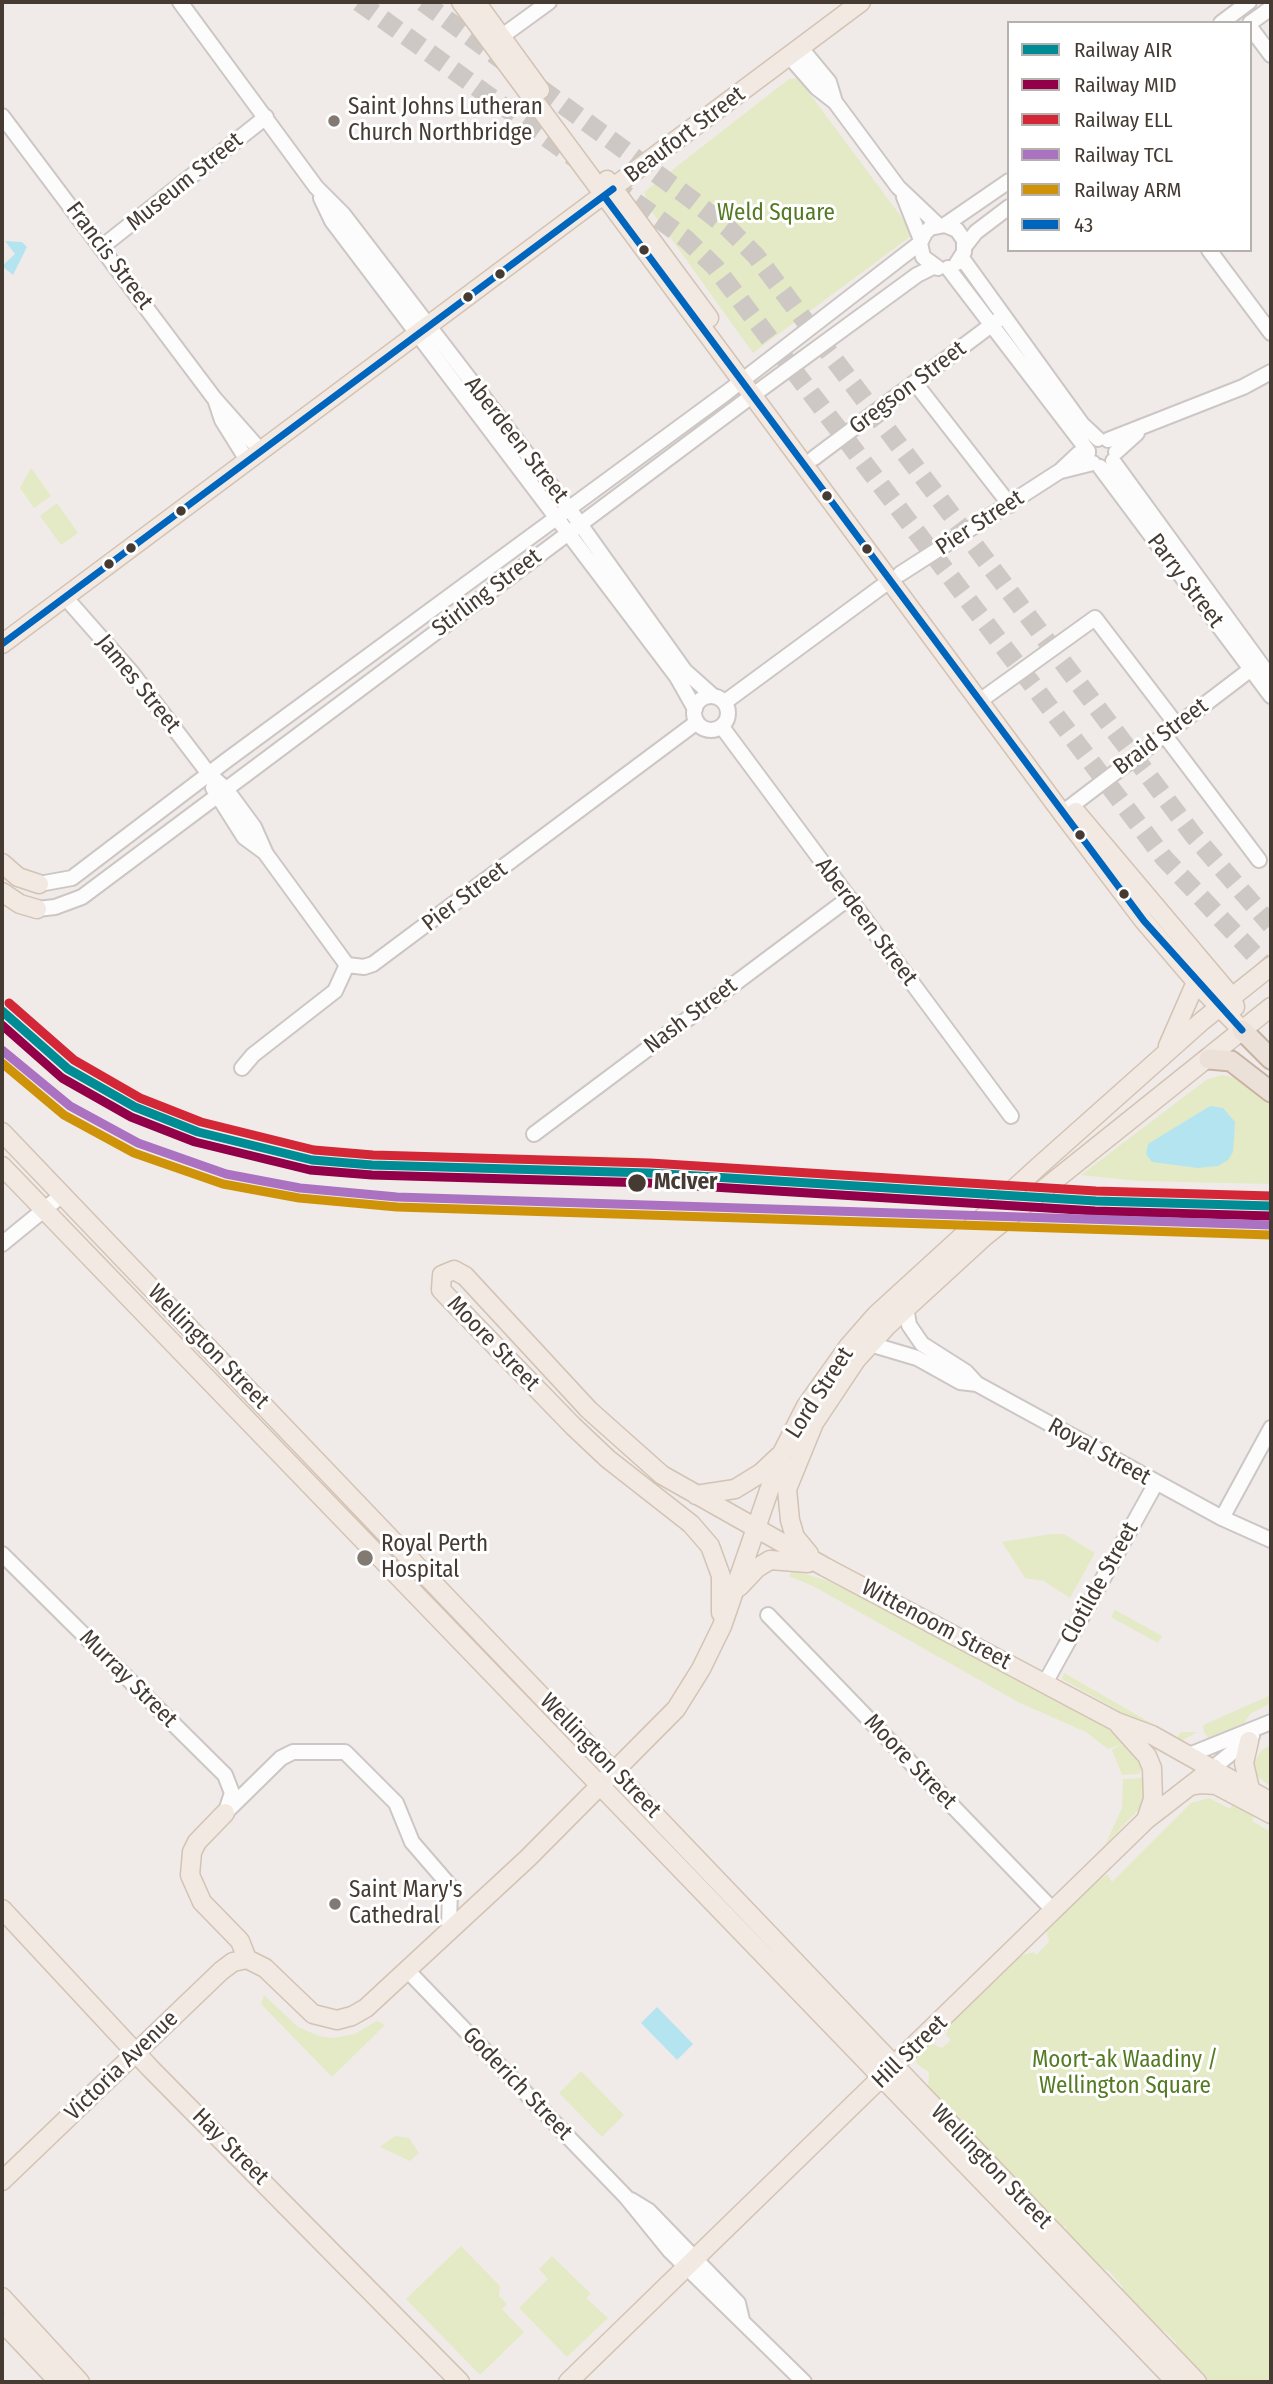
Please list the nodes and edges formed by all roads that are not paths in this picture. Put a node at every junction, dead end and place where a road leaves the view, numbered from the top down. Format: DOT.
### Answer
graph roads {
  1 [pos="180,2"];
  2 [pos="461,2"];
  3 [pos="476,2"];
  4 [pos="550,2"];
  5 [pos="861,2"];
  6 [pos="1243,6"];
  7 [pos="1271,8"];
  8 [pos="1224,21"];
  9 [pos="1252,22"];
  10 [pos="1252,28"];
  11 [pos="497,41"];
  12 [pos="795,52"];
  13 [pos="1271,55"];
  14 [pos="2,116"];
  15 [pos="266,117"];
  16 [pos="1007,182"];
  17 [pos="898,187"];
  18 [pos="609,193"];
  19 [pos="1007,209"];
  20 [pos="941,225"];
  21 [pos="921,242"];
  22 [pos="103,246"];
  23 [pos="963,252"];
  24 [pos="1210,252"];
  25 [pos="940,267"];
  26 [pos="997,321"];
  27 [pos="423,330"];
  28 [pos="1271,333"];
  29 [pos="1271,372"];
  30 [pos="915,383"];
  31 [pos="752,384"];
  32 [pos="1100,453"];
  33 [pos="254,455"];
  34 [pos="814,458"];
  35 [pos="1010,505"];
  36 [pos="564,514"];
  37 [pos="574,528"];
  38 [pos="896,577"];
  39 [pos="65,597"];
  40 [pos="2,644"];
  41 [pos="1256,666"];
  42 [pos="1271,678"];
  43 [pos="985,696"];
  44 [pos="1271,696"];
  45 [pos="719,699"];
  46 [pos="696,716"];
  47 [pos="1176,724"];
  48 [pos="722,727"];
  49 [pos="1163,733"];
  50 [pos="209,774"];
  51 [pos="221,793"];
  52 [pos="1067,809"];
  53 [pos="175,828"];
  54 [pos="126,837"];
  55 [pos="1259,860"];
  56 [pos="2,863"];
  57 [pos="39,884"];
  58 [pos="2,892"];
  59 [pos="849,898"];
  60 [pos="37,909"];
  61 [pos="347,965"];
  62 [pos="1271,966"];
  63 [pos="1196,982"];
  64 [pos="1225,1002"];
  65 [pos="1271,1007"];
  66 [pos="1242,1030"];
  67 [pos="1163,1056"];
  68 [pos="1209,1059"];
  69 [pos="1271,1059"];
  70 [pos="242,1068"];
  71 [pos="1271,1092"];
  72 [pos="1011,1116"];
  73 [pos="2,1132"];
  74 [pos="534,1134"];
  75 [pos="2,1166"];
  76 [pos="62,1195"];
  77 [pos="45,1210"];
  78 [pos="2,1244"];
  79 [pos="906,1308"];
  80 [pos="870,1344"];
  81 [pos="977,1384"];
  82 [pos="1271,1428"];
  83 [pos="782,1453"];
  84 [pos="1156,1483"];
  85 [pos="696,1495"];
  86 [pos="1222,1518"];
  87 [pos="756,1527"];
  88 [pos="1271,1540"];
  89 [pos="1271,1551"];
  90 [pos="5,1563"];
  91 [pos="825,1567"];
  92 [pos="734,1592"];
  93 [pos="768,1615"];
  94 [pos="722,1626"];
  95 [pos="1045,1683"];
  96 [pos="1271,1721"];
  97 [pos="1116,1722"];
  98 [pos="1252,1735"];
  99 [pos="1189,1755"];
  100 [pos="1213,1768"];
  101 [pos="615,1772"];
  102 [pos="600,1787"];
  103 [pos="1187,1788"];
  104 [pos="1250,1789"];
  105 [pos="1271,1802"];
  106 [pos="225,1813"];
  107 [pos="1271,1814"];
  108 [pos="1146,1820"];
  109 [pos="2,1909"];
  110 [pos="1053,1910"];
  111 [pos="449,1929"];
  112 [pos="247,1959"];
  113 [pos="407,1970"];
  114 [pos="136,2052"];
  115 [pos="888,2072"];
  116 [pos="2,2181"];
  117 [pos="691,2264"];
  118 [pos="2,2297"];
  119 [pos="2,2322"];
  120 [pos="59,2382"];
  121 [pos="80,2382"];
  122 [pos="460,2382"];
  123 [pos="568,2382"];
  124 [pos="804,2382"];
  125 [pos="1176,2382"];
  126 [pos="1197,2382"];
  1 -- 15 [label="street, Aberdeen Street"];
  2 -- 11 [label="main road"];
  3 -- 11 [label="main road"];
  4 -- 11 [label="street"];
  5 -- 12 [label="main road, Beaufort Street"];
  6 -- 8 [label="street"];
  7 -- 9 [label="street"];
  10 -- 13 [label="street"];
  11 -- 18 [label="main road"];
  12 -- 17 [label="street"];
  12 -- 18 [label="main road, Beaufort Street"];
  14 -- 22 [label="street, Francis Street"];
  15 -- 22 [label="street, Museum Street"];
  15 -- 27 [label="street, Aberdeen Street"];
  16 -- 20 [label="street"];
  17 -- 20 [label="street"];
  17 -- 21 [label="street"];
  18 -- 27 [label="main road, Beaufort Street"];
  18 -- 31 [label="main road"];
  19 -- 23 [label="street"];
  20 -- 21 [label="street"];
  20 -- 23 [label="street"];
  21 -- 25 [label="street"];
  21 -- 31 [label="street, Stirling Street"];
  22 -- 33 [label="street, Francis Street"];
  23 -- 25 [label="street"];
  23 -- 26 [label="street, Parry Street"];
  24 -- 28 [label="street"];
  25 -- 26 [label="street, Parry Street"];
  25 -- 31 [label="street, Stirling Street"];
  26 -- 30 [label="street, Gregson Street"];
  26 -- 32 [label="street, Parry Street"];
  27 -- 33 [label="main road, Beaufort Street"];
  27 -- 36 [label="street, Aberdeen Street"];
  29 -- 32 [label="street, Pier Street"];
  30 -- 34 [label="street, Gregson Street"];
  30 -- 35 [label="street"];
  31 -- 34 [label="main road"];
  31 -- 36 [label="street, Stirling Street"];
  31 -- 37 [label="street, Stirling Street"];
  31 -- 38 [label="main road"];
  32 -- 35 [label="street, Pier Street"];
  32 -- 41 [label="street, Parry Street"];
  33 -- 39 [label="main road, Beaufort Street"];
  34 -- 38 [label="main road"];
  35 -- 38 [label="street, Pier Street"];
  36 -- 37 [label="street, Aberdeen Street"];
  36 -- 50 [label="street, Stirling Street"];
  37 -- 45 [label="street, Aberdeen Street"];
  37 -- 46 [label="street, Aberdeen Street"];
  37 -- 51 [label="street, Stirling Street"];
  38 -- 43 [label="main road"];
  38 -- 45 [label="street, Pier Street"];
  39 -- 40 [label="main road, Beaufort Street"];
  39 -- 50 [label="street, James Street"];
  41 -- 42 [label="street, Parry Street"];
  41 -- 44 [label="street, Parry Street"];
  41 -- 47 [label="street, Braid Street"];
  43 -- 47 [label="street"];
  43 -- 52 [label="main road"];
  45 -- 46 [label="street"];
  45 -- 48 [label="street"];
  46 -- 48 [label="street"];
  46 -- 61 [label="street, Pier Street"];
  47 -- 49 [label="street, Braid Street"];
  48 -- 59 [label="street, Aberdeen Street"];
  49 -- 52 [label="street, Braid Street"];
  49 -- 55 [label="street"];
  50 -- 51 [label="street, James Street"];
  50 -- 54 [label="street, Stirling Street"];
  51 -- 53 [label="street, Stirling Street"];
  51 -- 61 [label="street, James Street"];
  52 -- 63 [label="main road"];
  52 -- 64 [label="main road"];
  53 -- 54 [label="street"];
  53 -- 60 [label="street, Stirling Street"];
  54 -- 57 [label="street, Stirling Street"];
  56 -- 57 [label="main road"];
  58 -- 60 [label="main road"];
  59 -- 72 [label="street, Aberdeen Street"];
  59 -- 74 [label="street, Nash Street"];
  61 -- 70 [label="street"];
  62 -- 64 [label="main road, Lord Street"];
  63 -- 64 [label="main road"];
  63 -- 67 [label="main road"];
  64 -- 66 [label="main road"];
  64 -- 67 [label="main road, Lord Street"];
  65 -- 66 [label="main road, Lord Street"];
  66 -- 68 [label="main road, Lord Street"];
  66 -- 69 [label="highway"];
  67 -- 83 [label="main road, Lord Street"];
  68 -- 71 [label="highway"];
  68 -- 79 [label="main road, Lord Street"];
  73 -- 76 [label="main road, Wellington Street"];
  75 -- 77 [label="main road, Wellington Street"];
  76 -- 77 [label="street"];
  76 -- 101 [label="main road, Wellington Street"];
  77 -- 78 [label="street"];
  77 -- 102 [label="main road, Wellington Street"];
  79 -- 80 [label="main road, Lord Street"];
  79 -- 81 [label="street, Royal Street"];
  80 -- 81 [label="street, Royal Street"];
  80 -- 91 [label="main road, Lord Street"];
  81 -- 84 [label="street, Royal Street"];
  82 -- 86 [label="street"];
  83 -- 85 [label="main road"];
  83 -- 87 [label="main road, Lord Street"];
  84 -- 86 [label="street, Royal Street"];
  84 -- 95 [label="street, Clotilde Street"];
  85 -- 87 [label="main road, Moore Street"];
  85 -- 94 [label="main road, Moore Street"];
  86 -- 88 [label="street, Royal Street"];
  86 -- 89 [label="street, Royal Street"];
  87 -- 91 [label="main road, Wittenoom Street"];
  87 -- 92 [label="main road, Lord Street"];
  90 -- 106 [label="street, Murray Street"];
  91 -- 92 [label="main road"];
  91 -- 95 [label="main road, Wittenoom Street"];
  92 -- 94 [label="main road, Lord Street"];
  93 -- 110 [label="street, Moore Street"];
  94 -- 101 [label="main road, Lord Street"];
  95 -- 97 [label="main road, Wittenoom Street"];
  96 -- 98 [label="street, Hill Street"];
  97 -- 99 [label="main road, Wittenoom Street"];
  97 -- 108 [label="main road, Wittenoom Street"];
  98 -- 99 [label="street, Hill Street"];
  98 -- 100 [label="street, Hill Street"];
  98 -- 104 [label="main road"];
  99 -- 100 [label="main road, Wittenoom Street"];
  100 -- 103 [label="main road, Hill Street"];
  100 -- 104 [label="main road, Wittenoom Street"];
  101 -- 102 [label="main road, Lord Street"];
  101 -- 115 [label="main road, Wellington Street"];
  102 -- 111 [label="main road, Lord Street"];
  102 -- 115 [label="main road, Wellington Street"];
  103 -- 107 [label="main road"];
  103 -- 108 [label="main road, Hill Street"];
  104 -- 105 [label="main road, Wittenoom Street"];
  106 -- 111 [label="street"];
  106 -- 112 [label="main road"];
  108 -- 110 [label="main road, Hill Street"];
  109 -- 114 [label="main road, Hay Street"];
  110 -- 115 [label="main road, Hill Street"];
  111 -- 113 [label="main road, Lord Street"];
  112 -- 113 [label="main road, Lord Street"];
  112 -- 114 [label="main road, Victoria Avenue"];
  113 -- 117 [label="street, Goderich Street"];
  114 -- 116 [label="main road, Victoria Avenue"];
  114 -- 122 [label="main road, Hay Street"];
  115 -- 117 [label="main road, Hill Street"];
  115 -- 125 [label="main road, Wellington Street"];
  115 -- 126 [label="main road, Wellington Street"];
  117 -- 123 [label="main road, Hill Street"];
  117 -- 124 [label="street, Goderich Street"];
  118 -- 121 [label="main road"];
  119 -- 120 [label="main road"];
}
